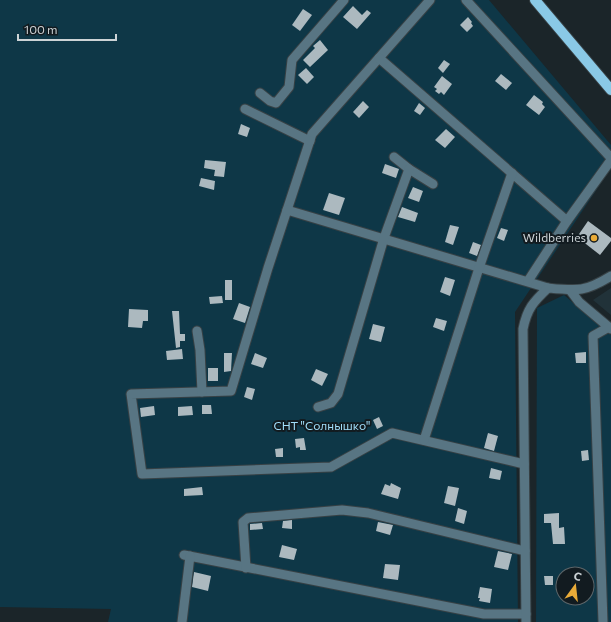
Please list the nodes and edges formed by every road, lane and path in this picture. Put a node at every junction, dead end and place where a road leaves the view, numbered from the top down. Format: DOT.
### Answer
graph roads {
  1 [pos="344,0"];
  2 [pos="430,0"];
  3 [pos="466,0"];
  4 [pos="535,0"];
  5 [pos="379,58"];
  6 [pos="611,90"];
  7 [pos="260,93"];
  8 [pos="246,109"];
  9 [pos="310,141"];
  10 [pos="394,157"];
  11 [pos="611,159"];
  12 [pos="409,169"];
  13 [pos="512,174"];
  14 [pos="434,184"];
  15 [pos="287,210"];
  16 [pos="567,221"];
  17 [pos="384,238"];
  18 [pos="479,268"];
  19 [pos="611,276"];
  20 [pos="528,281"];
  21 [pos="548,288"];
  22 [pos="570,290"];
  23 [pos="610,328"];
  24 [pos="197,331"];
  25 [pos="202,392"];
  26 [pos="318,407"];
  27 [pos="424,440"];
  28 [pos="524,464"];
  29 [pos="526,551"];
  30 [pos="246,568"];
  31 [pos="526,618"];
  32 [pos="182,622"];
  33 [pos="603,622"];
  1 -- 7 [label="street"];
  2 -- 5 [label="street"];
  3 -- 11 [label="street"];
  4 -- 6 [label="main road"];
  5 -- 9 [label="street"];
  5 -- 13 [label="street"];
  8 -- 9 [label="street"];
  9 -- 15 [label="street"];
  10 -- 12 [label="street"];
  11 -- 16 [label="street"];
  12 -- 14 [label="street"];
  12 -- 17 [label="street"];
  13 -- 16 [label="street"];
  13 -- 18 [label="street"];
  15 -- 17 [label="street"];
  15 -- 25 [label="street"];
  16 -- 20 [label="street"];
  17 -- 18 [label="street"];
  17 -- 26 [label="street"];
  18 -- 20 [label="street"];
  18 -- 27 [label="street"];
  19 -- 22 [label="street"];
  20 -- 21 [label="street"];
  21 -- 22 [label="street"];
  21 -- 28 [label="street"];
  22 -- 23 [label="street"];
  23 -- 33 [label="street"];
  24 -- 25 [label="street"];
  25 -- 27 [label="street"];
  27 -- 28 [label="street"];
  28 -- 29 [label="street"];
  29 -- 30 [label="street"];
  29 -- 31 [label="street"];
  30 -- 31 [label="street"];
  30 -- 32 [label="street"];
}
